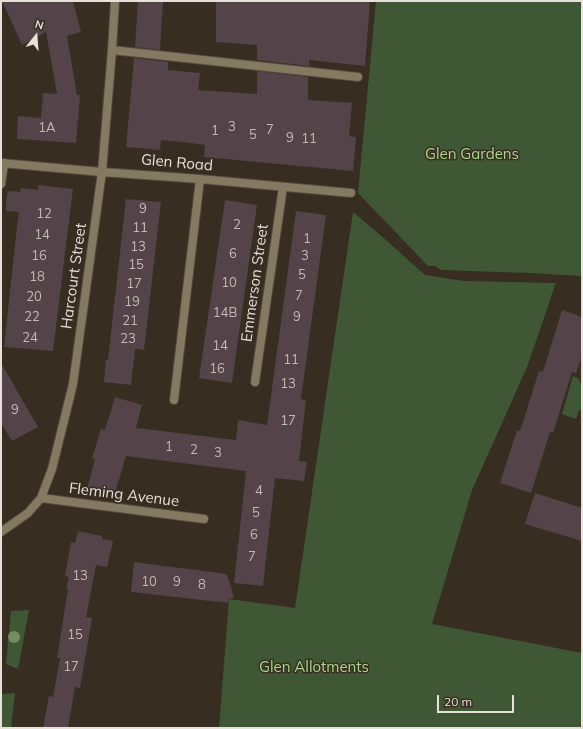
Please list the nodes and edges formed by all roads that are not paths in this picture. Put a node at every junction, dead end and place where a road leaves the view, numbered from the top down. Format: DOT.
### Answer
graph roads {
  1 [pos="115,1"];
  2 [pos="112,50"];
  3 [pos="358,76"];
  4 [pos="2,163"];
  5 [pos="102,172"];
  6 [pos="200,179"];
  7 [pos="1,184"];
  8 [pos="283,187"];
  9 [pos="351,193"];
  10 [pos="255,382"];
  11 [pos="174,400"];
  12 [pos="41,498"];
  13 [pos="204,519"];
  14 [pos="1,532"];
  1 -- 2 [label="street, Harcourt Street"];
  2 -- 3 [label="street"];
  2 -- 5 [label="street, Harcourt Street"];
  4 -- 5 [label="street, Glen Road"];
  4 -- 7 [label="street"];
  5 -- 6 [label="street, Glen Road"];
  5 -- 12 [label="street, Harcourt Street"];
  6 -- 8 [label="street, Glen Road"];
  6 -- 11 [label="street"];
  8 -- 9 [label="street, Glen Road"];
  8 -- 10 [label="street, Emmerson Street"];
  12 -- 13 [label="street, Fleming Avenue"];
  12 -- 14 [label="street, Harcourt Street"];
}
